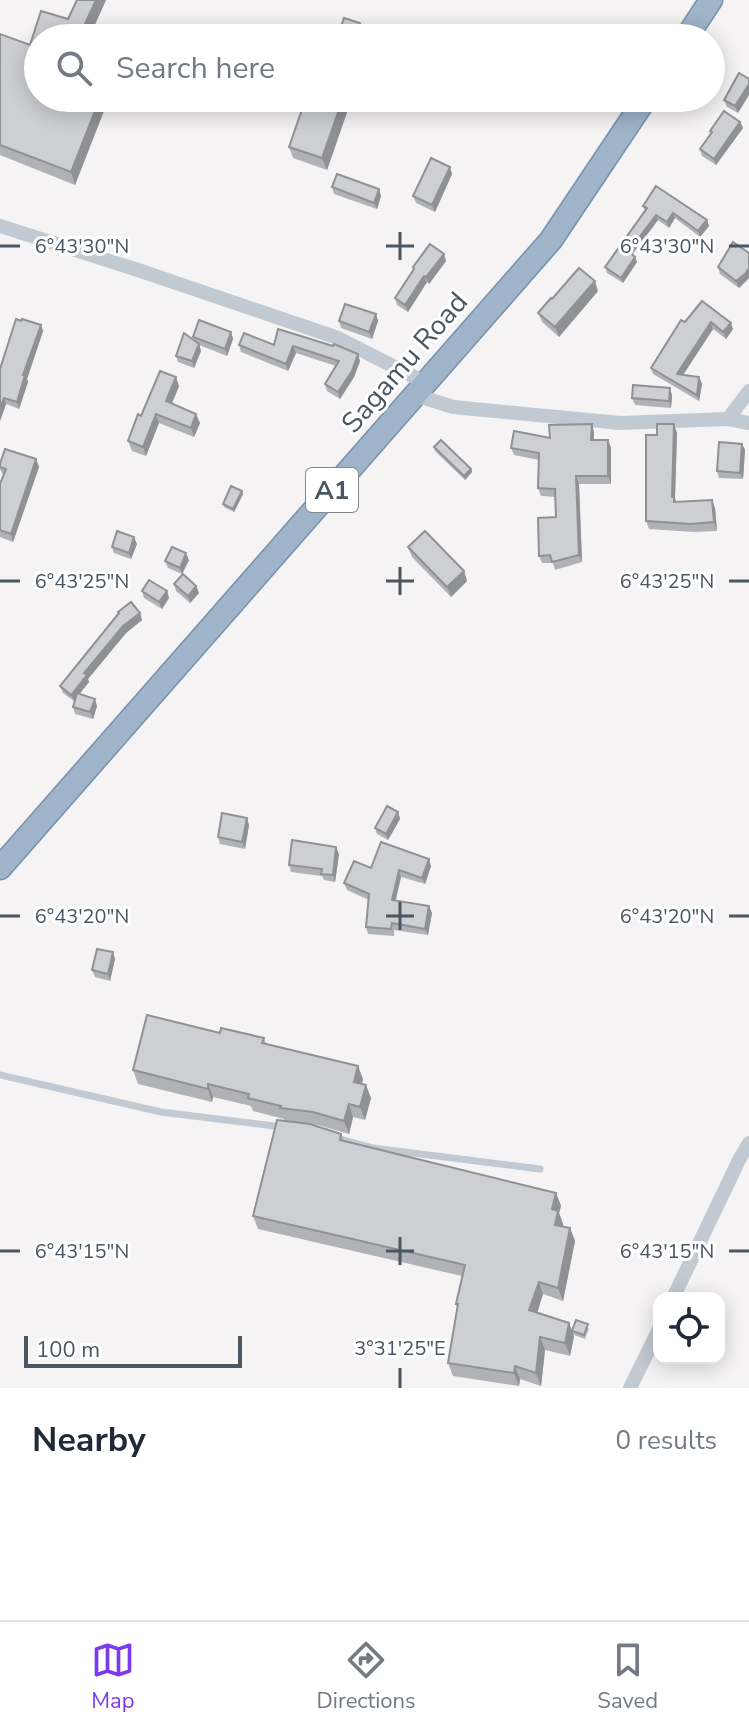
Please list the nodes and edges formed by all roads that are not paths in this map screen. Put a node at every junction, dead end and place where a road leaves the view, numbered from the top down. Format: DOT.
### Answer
graph roads {
  1 [pos="711,0"];
  2 [pos="695,24"];
  3 [pos="637,112"];
  4 [pos="0,226"];
  5 [pos="420,389"];
  6 [pos="749,391"];
  7 [pos="728,419"];
  8 [pos="749,423"];
  9 [pos="0,868"];
  10 [pos="0,1075"];
  11 [pos="285,1127"];
  12 [pos="330,1135"];
  13 [pos="749,1143"];
  14 [pos="540,1169"];
  15 [pos="676,1292"];
  16 [pos="653,1341"];
  17 [pos="630,1388"];
  1 -- 2 [label="highway"];
  3 -- 5 [label="highway, Sagamu Road / A1"];
  4 -- 5 [label="street"];
  5 -- 7 [label="street"];
  5 -- 9 [label="highway, Sagamu Road / A1"];
  6 -- 7 [label="street"];
  7 -- 8 [label="street"];
  10 -- 11 [label="lane"];
  12 -- 14 [label="lane"];
  13 -- 15 [label="street"];
  16 -- 17 [label="street"];
}
